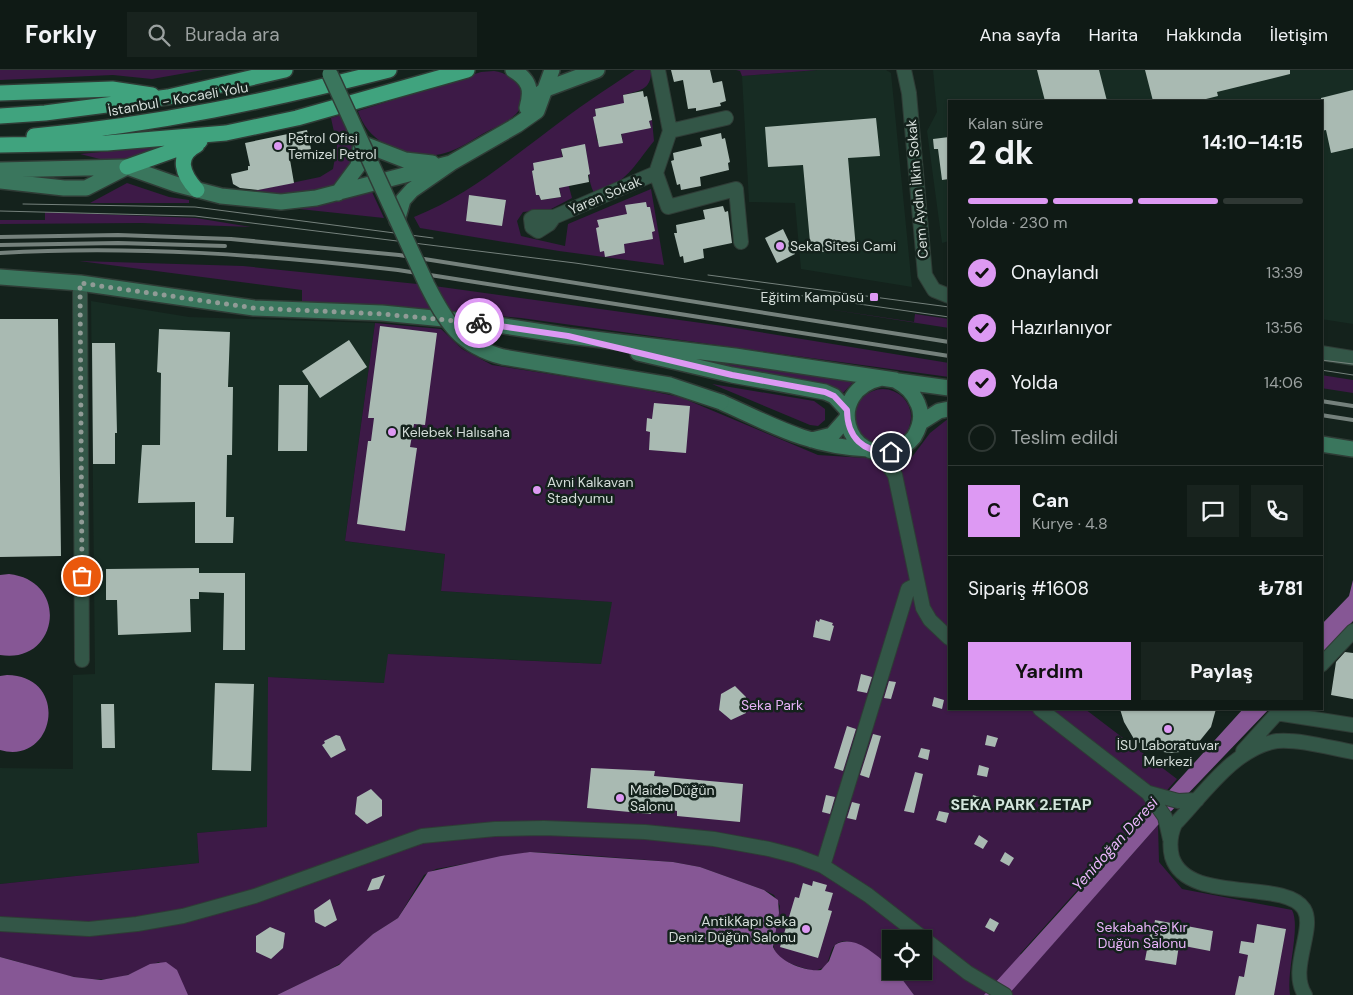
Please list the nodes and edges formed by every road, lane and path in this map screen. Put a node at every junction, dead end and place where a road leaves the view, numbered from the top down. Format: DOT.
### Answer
graph roads {
  1 [pos="285,70"];
  2 [pos="328,70"];
  3 [pos="389,70"];
  4 [pos="467,70"];
  5 [pos="513,70"];
  6 [pos="552,70"];
  7 [pos="597,70"];
  8 [pos="658,70"];
  9 [pos="904,70"];
  10 [pos="546,89"];
  11 [pos="0,93"];
  12 [pos="168,97"];
  13 [pos="528,103"];
  14 [pos="0,116"];
  15 [pos="726,118"];
  16 [pos="517,125"];
  17 [pos="670,131"];
  18 [pos="226,133"];
  19 [pos="0,140"];
  20 [pos="362,143"];
  21 [pos="0,145"];
  22 [pos="451,162"];
  23 [pos="127,168"];
  24 [pos="0,170"];
  25 [pos="656,173"];
  26 [pos="0,181"];
  27 [pos="378,181"];
  28 [pos="197,190"];
  29 [pos="338,193"];
  30 [pos="554,217"];
  31 [pos="397,221"];
  32 [pos="741,242"];
  33 [pos="0,277"];
  34 [pos="80,283"];
  35 [pos="948,296"];
  36 [pos="568,336"];
  37 [pos="1323,353"];
  38 [pos="1353,358"];
  39 [pos="888,379"];
  40 [pos="948,388"];
  41 [pos="948,409"];
  42 [pos="847,414"];
  43 [pos="920,423"];
  44 [pos="808,441"];
  45 [pos="1323,444"];
  46 [pos="904,446"];
  47 [pos="1353,449"];
  48 [pos="874,451"];
  49 [pos="895,475"];
  50 [pos="918,584"];
  51 [pos="1353,631"];
  52 [pos="948,637"];
  53 [pos="82,660"];
  54 [pos="1323,663"];
  55 [pos="1041,710"];
  56 [pos="1278,711"];
  57 [pos="1353,725"];
  58 [pos="1353,752"];
  59 [pos="1237,758"];
  60 [pos="1197,800"];
  61 [pos="1167,801"];
  62 [pos="1170,839"];
  63 [pos="823,866"];
  64 [pos="0,924"];
  65 [pos="1005,995"];
  66 [pos="1305,995"];
  1 -- 12 [label="highway"];
  2 -- 20 [label="main road, bridge"];
  3 -- 19 [label="highway, İstanbul - Kocaeli Yolu"];
  4 -- 18 [label="highway"];
  5 -- 13 [label="main road"];
  6 -- 10 [label="main road"];
  7 -- 10 [label="main road"];
  8 -- 17 [label="street, Yaren Sokak"];
  9 -- 35 [label="street, Cem Aydın İlkin Sokak"];
  10 -- 13 [label="main road"];
  10 -- 16 [label="main road"];
  11 -- 12 [label="highway"];
  12 -- 14 [label="highway"];
  13 -- 16 [label="main road"];
  15 -- 17 [label="street"];
  16 -- 22 [label="main road"];
  17 -- 25 [label="street, Yaren Sokak"];
  18 -- 21 [label="highway"];
  18 -- 23 [label="highway"];
  18 -- 28 [label="highway"];
  20 -- 22 [label="main road"];
  20 -- 27 [label="main road, bridge"];
  20 -- 29 [label="main road"];
  22 -- 27 [label="main road"];
  22 -- 31 [label="main road"];
  23 -- 24 [label="main road"];
  23 -- 26 [label="main road"];
  23 -- 28 [label="main road"];
  25 -- 30 [label="street, Yaren Sokak"];
  25 -- 32 [label="street, Yaren Sokak"];
  27 -- 29 [label="main road"];
  27 -- 31 [label="main road, bridge"];
  28 -- 29 [label="main road"];
  31 -- 44 [label="main road, bridge"];
  33 -- 34 [label="main road"];
  34 -- 36 [label="main road"];
  34 -- 53 [label="street"];
  36 -- 39 [label="main road"];
  36 -- 42 [label="main road"];
  37 -- 38 [label="street"];
  39 -- 40 [label="main road"];
  39 -- 42 [label="main road"];
  39 -- 43 [label="main road"];
  41 -- 43 [label="main road"];
  42 -- 44 [label="main road"];
  42 -- 48 [label="main road"];
  43 -- 46 [label="main road"];
  44 -- 48 [label="main road"];
  45 -- 47 [label="main road"];
  46 -- 48 [label="main road"];
  46 -- 49 [label="street"];
  48 -- 49 [label="street"];
  49 -- 50 [label="street"];
  50 -- 52 [label="street"];
  50 -- 63 [label="street"];
  51 -- 54 [label="street"];
  55 -- 61 [label="street"];
  56 -- 57 [label="street"];
  56 -- 59 [label="street"];
  58 -- 59 [label="street"];
  59 -- 60 [label="street"];
  60 -- 61 [label="street"];
  60 -- 62 [label="street"];
  61 -- 62 [label="street"];
  62 -- 66 [label="street"];
  63 -- 64 [label="street"];
  63 -- 65 [label="street"];
}
